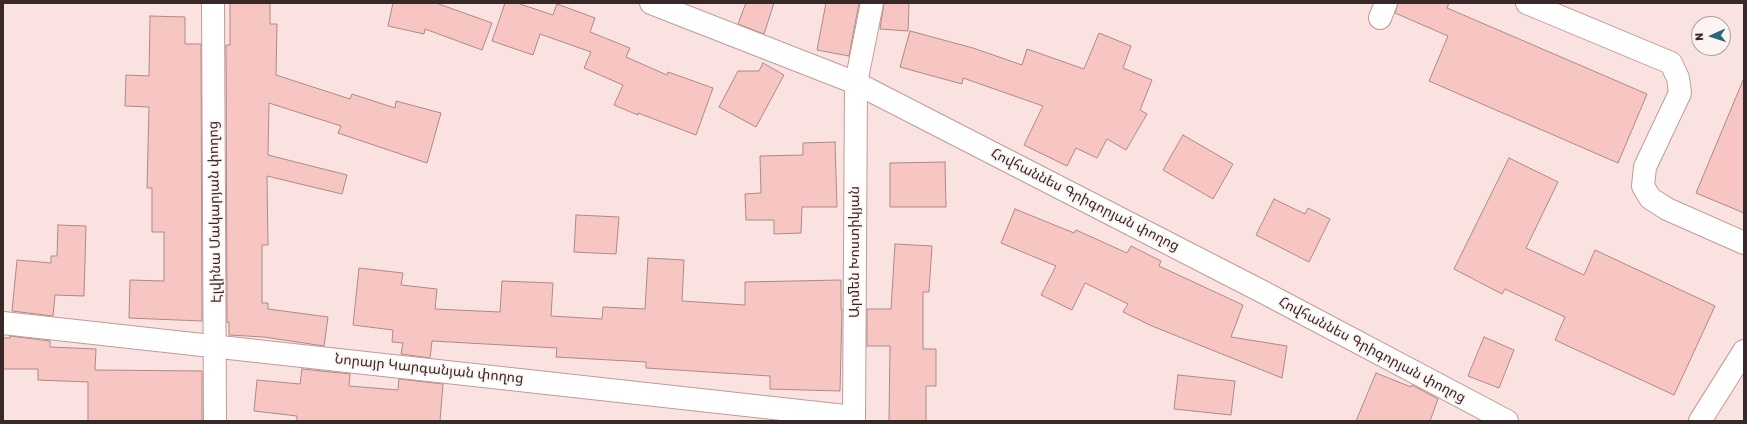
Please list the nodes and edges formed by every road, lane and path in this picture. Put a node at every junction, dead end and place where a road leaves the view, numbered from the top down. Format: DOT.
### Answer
graph roads {
  1 [pos="213,3"];
  2 [pos="651,3"];
  3 [pos="872,3"];
  4 [pos="1527,3"];
  5 [pos="856,82"];
  6 [pos="1744,243"];
  7 [pos="3,323"];
  8 [pos="216,346"];
  9 [pos="1744,351"];
  10 [pos="854,419"];
  11 [pos="215,421"];
  12 [pos="1507,421"];
  13 [pos="1700,421"];
  1 -- 8 [label="street, Էլվինա Մակարյան փողոց"];
  2 -- 5 [label="street, Հովհաննես Գրիգորյան փողոց"];
  3 -- 5 [label="street, Արմեն Խոստիկյան"];
  4 -- 6 [label="street"];
  5 -- 10 [label="street, Արմեն Խոստիկյան"];
  5 -- 12 [label="street, Հովհաննես Գրիգորյան փողոց"];
  7 -- 8 [label="street, Նորայր Կարգանյան փողոց"];
  8 -- 10 [label="street, Նորայր Կարգանյան փողոց"];
  8 -- 11 [label="street, Էլվինա Մակարյան փողոց"];
  9 -- 13 [label="street"];
}
